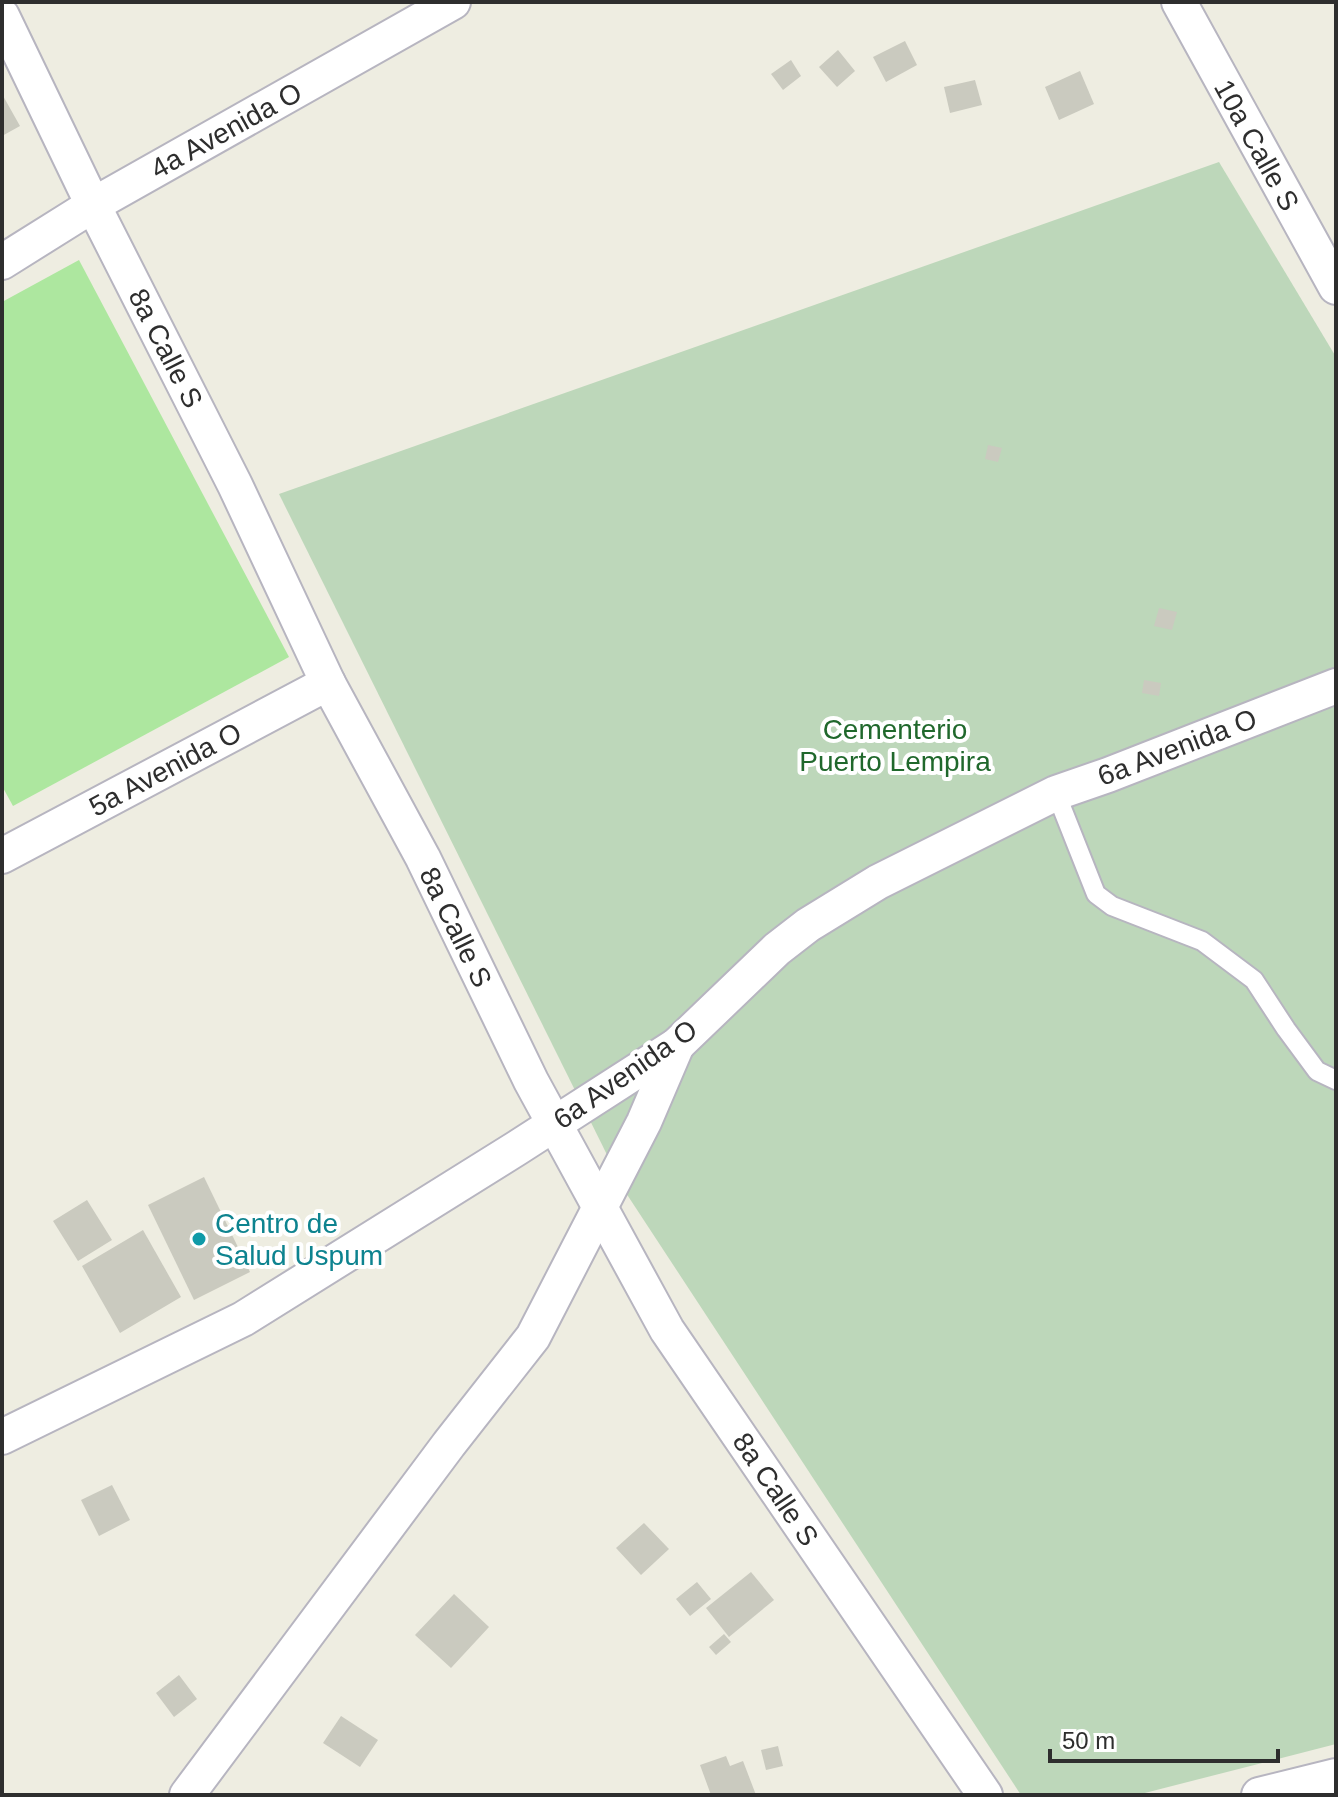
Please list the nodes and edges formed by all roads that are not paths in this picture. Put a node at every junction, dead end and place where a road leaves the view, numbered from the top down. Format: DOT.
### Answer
graph roads {
  1 [pos="453,2"];
  2 [pos="1179,2"];
  3 [pos="2,16"];
  4 [pos="93,205"];
  5 [pos="2,262"];
  6 [pos="1336,287"];
  7 [pos="328,683"];
  8 [pos="1336,686"];
  9 [pos="1056,793"];
  10 [pos="2,856"];
  11 [pos="677,1045"];
  12 [pos="1336,1080"];
  13 [pos="555,1124"];
  14 [pos="600,1207"];
  15 [pos="6,1424"];
  16 [pos="1336,1776"];
  17 [pos="187,1795"];
  18 [pos="985,1795"];
  19 [pos="1259,1795"];
  1 -- 4 [label="street, 4a Avenida O"];
  2 -- 6 [label="street, 10a Calle S"];
  3 -- 4 [label="street, 8a Calle S"];
  4 -- 5 [label="street, 4a Avenida O"];
  4 -- 7 [label="street, 8a Calle S"];
  7 -- 10 [label="street, 5a Avenida O"];
  7 -- 13 [label="street, 8a Calle S"];
  8 -- 9 [label="street, 6a Avenida O"];
  9 -- 11 [label="street, 6a Avenida O"];
  9 -- 12 [label="lane"];
  11 -- 13 [label="street, 6a Avenida O"];
  11 -- 14 [label="street"];
  13 -- 14 [label="street, 8a Calle S"];
  13 -- 15 [label="street, 6a Avenida O"];
  14 -- 17 [label="street"];
  14 -- 18 [label="street, 8a Calle S"];
  16 -- 19 [label="street"];
}
